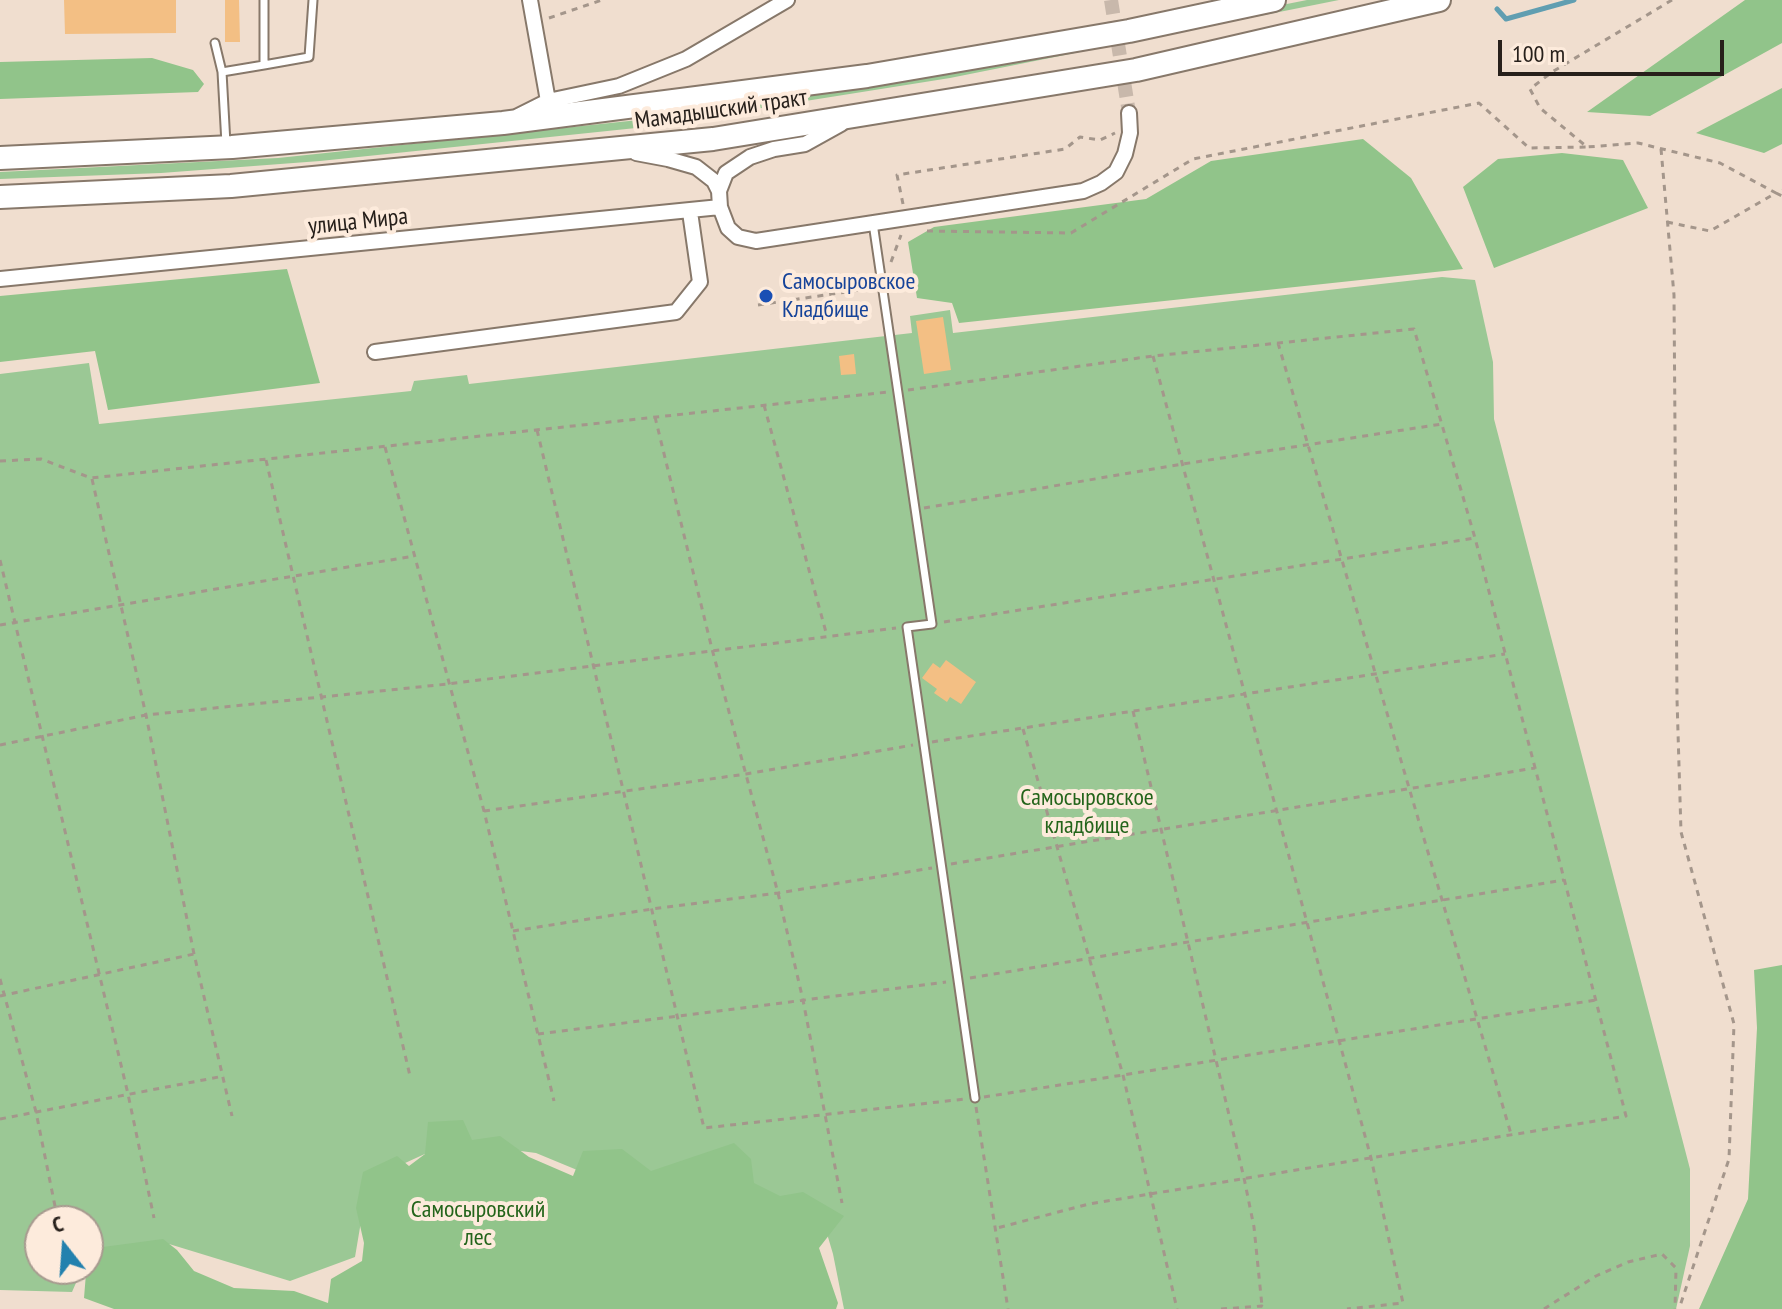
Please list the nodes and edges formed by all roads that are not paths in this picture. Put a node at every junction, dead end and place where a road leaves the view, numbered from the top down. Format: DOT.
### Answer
graph roads {
  1 [pos="264,0"];
  2 [pos="313,0"];
  3 [pos="530,0"];
  4 [pos="787,0"];
  5 [pos="1274,0"];
  6 [pos="1439,0"];
  7 [pos="215,43"];
  8 [pos="264,65"];
  9 [pos="222,72"];
  10 [pos="548,101"];
  11 [pos="1129,113"];
  12 [pos="851,118"];
  13 [pos="503,123"];
  14 [pos="227,147"];
  15 [pos="617,150"];
  16 [pos="0,158"];
  17 [pos="719,191"];
  18 [pos="0,197"];
  19 [pos="720,207"];
  20 [pos="690,212"];
  21 [pos="873,223"];
  22 [pos="0,279"];
  23 [pos="375,352"];
  24 [pos="975,1098"];
  1 -- 8 [label="lane"];
  2 -- 8 [label="lane"];
  3 -- 10 [label="street"];
  4 -- 10 [label="street"];
  5 -- 13 [label="main road, Мамадышский тракт"];
  6 -- 12 [label="main road, Мамадышский тракт"];
  7 -- 9 [label="lane"];
  8 -- 9 [label="lane"];
  9 -- 14 [label="lane"];
  10 -- 13 [label="street"];
  11 -- 21 [label="street"];
  12 -- 15 [label="main road, Мамадышский тракт"];
  12 -- 17 [label="street"];
  13 -- 14 [label="main road, Мамадышский тракт"];
  14 -- 16 [label="main road, Мамадышский тракт"];
  15 -- 17 [label="street"];
  15 -- 18 [label="main road, Мамадышский тракт"];
  17 -- 19 [label="street"];
  19 -- 20 [label="street, улица Мира"];
  19 -- 21 [label="street"];
  20 -- 22 [label="street, улица Мира"];
  20 -- 23 [label="street"];
  21 -- 24 [label="lane"];
}
